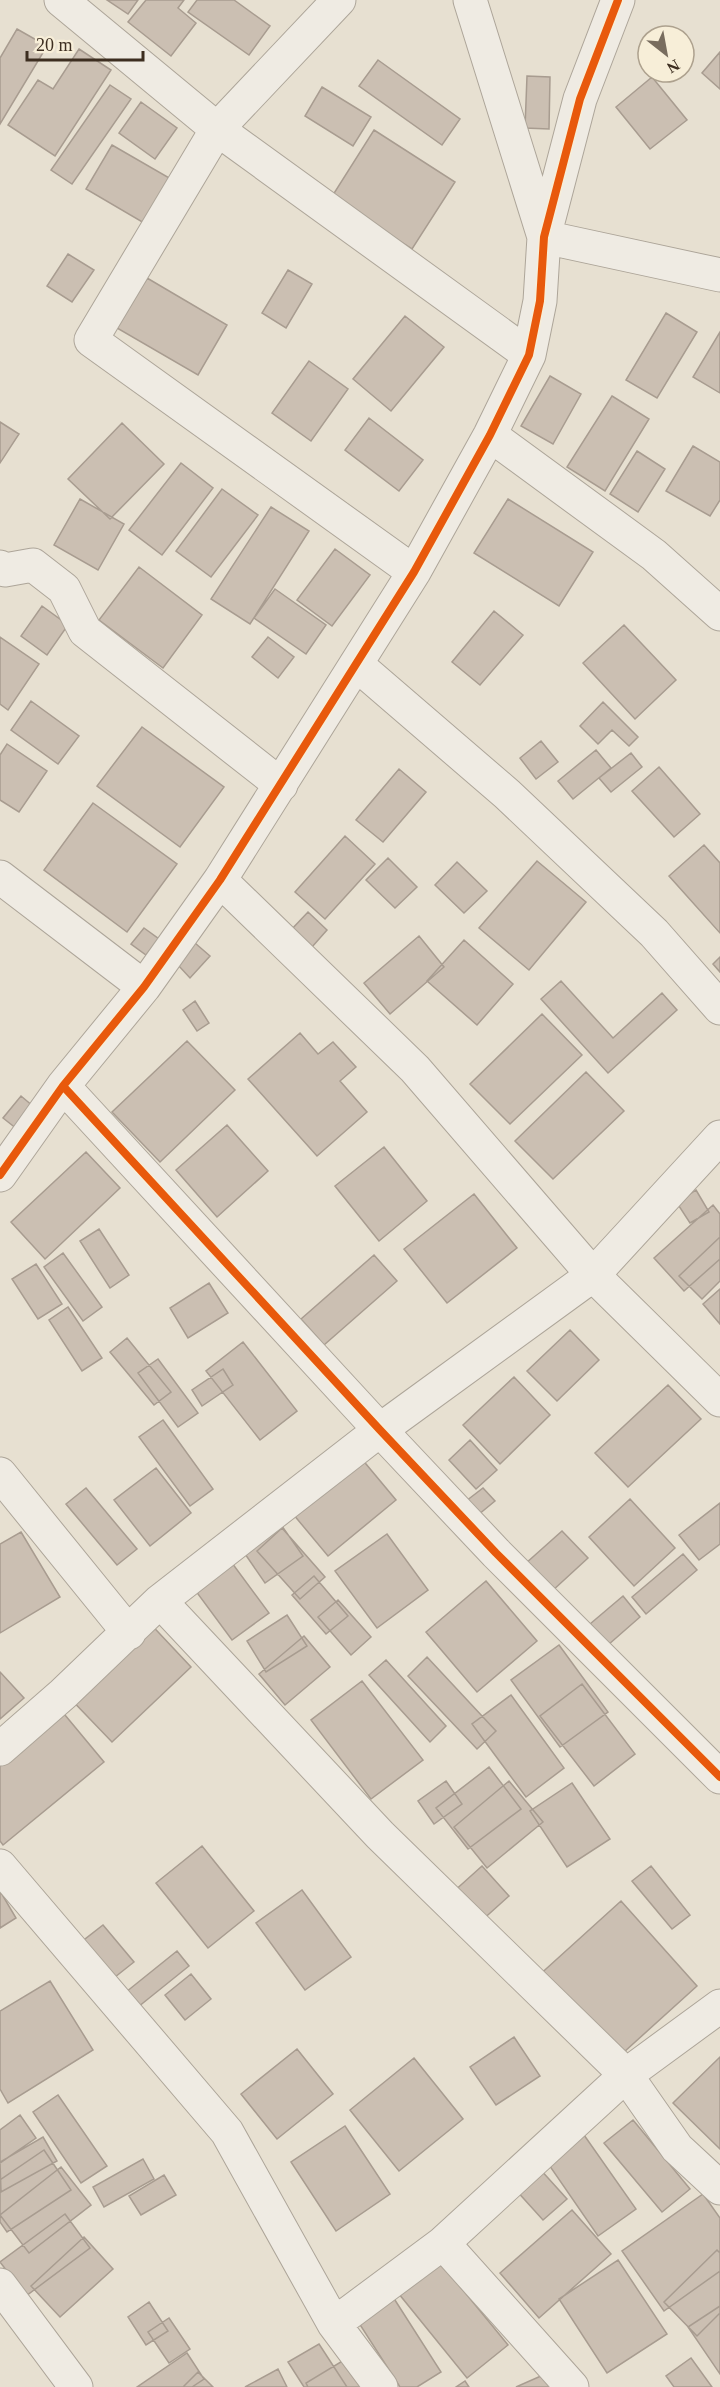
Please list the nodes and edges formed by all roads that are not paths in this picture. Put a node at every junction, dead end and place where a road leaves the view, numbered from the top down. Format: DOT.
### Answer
graph roads {
  1 [pos="61,0"];
  2 [pos="339,0"];
  3 [pos="618,0"];
  4 [pos="469,1"];
  5 [pos="217,129"];
  6 [pos="544,237"];
  7 [pos="720,275"];
  8 [pos="529,355"];
  9 [pos="490,435"];
  10 [pos="0,567"];
  11 [pos="414,572"];
  12 [pos="720,614"];
  13 [pos="356,664"];
  14 [pos="281,785"];
  15 [pos="0,877"];
  16 [pos="220,880"];
  17 [pos="144,987"];
  18 [pos="720,1008"];
  19 [pos="63,1086"];
  20 [pos="720,1137"];
  21 [pos="0,1175"];
  22 [pos="593,1275"];
  23 [pos="720,1400"];
  24 [pos="380,1430"];
  25 [pos="0,1474"];
  26 [pos="160,1601"];
  27 [pos="129,1633"];
  28 [pos="0,1749"];
  29 [pos="720,1777"];
  30 [pos="0,1866"];
  31 [pos="720,2006"];
  32 [pos="626,2075"];
  33 [pos="720,2188"];
  34 [pos="443,2243"];
  35 [pos="0,2285"];
  36 [pos="334,2324"];
  37 [pos="76,2387"];
  38 [pos="381,2387"];
  39 [pos="572,2387"];
  1 -- 5 [label="street"];
  2 -- 5 [label="street"];
  3 -- 6 [label="street"];
  4 -- 6 [label="street"];
  5 -- 8 [label="street"];
  5 -- 11 [label="street"];
  6 -- 7 [label="street"];
  6 -- 8 [label="street"];
  8 -- 9 [label="street"];
  9 -- 11 [label="street"];
  9 -- 12 [label="street"];
  10 -- 14 [label="street"];
  11 -- 13 [label="street"];
  13 -- 14 [label="street"];
  13 -- 18 [label="street"];
  14 -- 16 [label="street"];
  15 -- 17 [label="street"];
  16 -- 17 [label="street"];
  16 -- 22 [label="street"];
  17 -- 19 [label="street"];
  19 -- 21 [label="street"];
  19 -- 24 [label="street"];
  20 -- 22 [label="street"];
  22 -- 23 [label="street"];
  22 -- 24 [label="street"];
  24 -- 26 [label="street"];
  24 -- 29 [label="street"];
  25 -- 27 [label="street"];
  26 -- 27 [label="street"];
  26 -- 32 [label="street"];
  27 -- 28 [label="street"];
  30 -- 36 [label="street"];
  31 -- 32 [label="street"];
  32 -- 33 [label="street"];
  32 -- 34 [label="street"];
  34 -- 36 [label="street"];
  34 -- 39 [label="street"];
  35 -- 37 [label="street"];
  36 -- 38 [label="street"];
}
